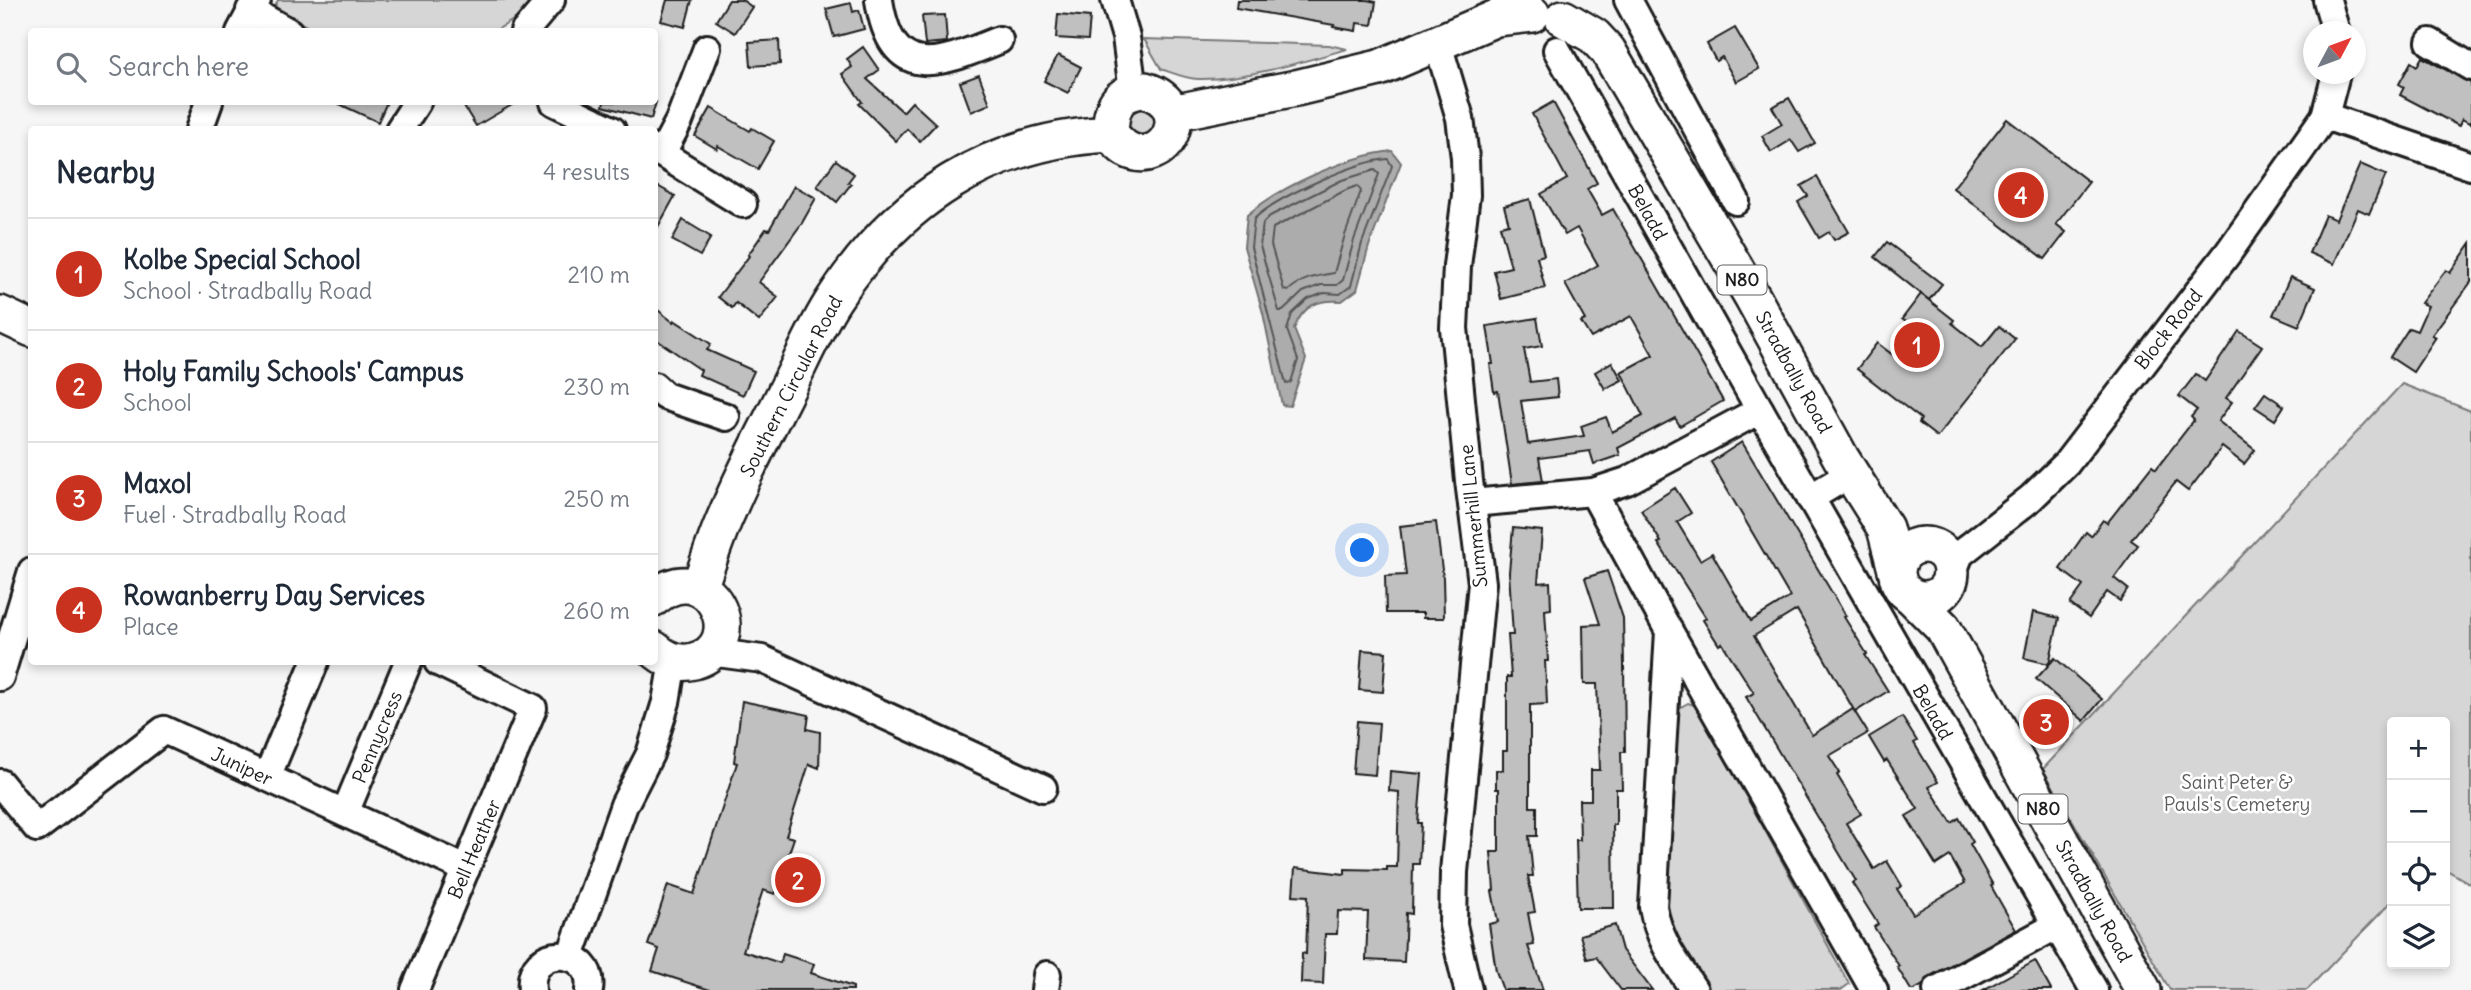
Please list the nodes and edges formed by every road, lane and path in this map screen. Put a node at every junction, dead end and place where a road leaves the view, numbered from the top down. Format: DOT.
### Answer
graph roads {
  1 [pos="551,0"];
  2 [pos="879,0"];
  3 [pos="1115,0"];
  4 [pos="1628,0"];
  5 [pos="2327,0"];
  6 [pos="1543,13"];
  7 [pos="249,14"];
  8 [pos="2333,21"];
  9 [pos="280,28"];
  10 [pos="527,28"];
  11 [pos="999,40"];
  12 [pos="2430,42"];
  13 [pos="1438,44"];
  14 [pos="707,48"];
  15 [pos="2471,67"];
  16 [pos="2333,84"];
  17 [pos="1133,91"];
  18 [pos="208,105"];
  19 [pos="413,105"];
  20 [pos="560,105"];
  21 [pos="1172,113"];
  22 [pos="2325,116"];
  23 [pos="200,126"];
  24 [pos="401,126"];
  25 [pos="604,126"];
  26 [pos="1110,134"];
  27 [pos="658,151"];
  28 [pos="2471,166"];
  29 [pos="1736,201"];
  30 [pos="743,204"];
  31 [pos="0,314"];
  32 [pos="28,326"];
  33 [pos="658,390"];
  34 [pos="1760,410"];
  35 [pos="726,417"];
  36 [pos="1850,474"];
  37 [pos="1593,492"];
  38 [pos="1810,498"];
  39 [pos="1472,503"];
  40 [pos="1933,569"];
  41 [pos="28,584"];
  42 [pos="699,588"];
  43 [pos="658,594"];
  44 [pos="722,617"];
  45 [pos="1669,631"];
  46 [pos="710,652"];
  47 [pos="664,655"];
  48 [pos="762,659"];
  49 [pos="314,665"];
  50 [pos="407,665"];
  51 [pos="444,665"];
  52 [pos="0,677"];
  53 [pos="267,778"];
  54 [pos="0,783"];
  55 [pos="1043,788"];
  56 [pos="345,813"];
  57 [pos="466,869"];
  58 [pos="2056,926"];
  59 [pos="570,957"];
  60 [pos="415,990"];
  61 [pos="532,990"];
  62 [pos="589,990"];
  63 [pos="1468,990"];
  64 [pos="1694,990"];
  65 [pos="1874,990"];
  66 [pos="1937,990"];
  67 [pos="2094,990"];
  68 [pos="2143,990"];
  1 -- 10 [label="street"];
  2 -- 11 [label="street"];
  3 -- 17 [label="street"];
  4 -- 29 [label="street"];
  5 -- 8 [label="street"];
  6 -- 13 [label="main road"];
  6 -- 34 [label="street, Beladd"];
  6 -- 36 [label="main road, Stradbally Road / N80"];
  7 -- 9 [label="street"];
  12 -- 15 [label="street"];
  13 -- 21 [label="main road"];
  13 -- 39 [label="street, Summerhill Lane"];
  14 -- 27 [label="street"];
  16 -- 22 [label="street, Block Road"];
  17 -- 21 [label="main road"];
  17 -- 26 [label="main road"];
  18 -- 23 [label="street"];
  19 -- 24 [label="street"];
  20 -- 25 [label="street"];
  21 -- 26 [label="main road"];
  22 -- 28 [label="street"];
  22 -- 40 [label="street, Block Road"];
  26 -- 42 [label="main road, Southern Circular Road"];
  27 -- 30 [label="street"];
  31 -- 32 [label="main road"];
  33 -- 35 [label="street"];
  34 -- 37 [label="street"];
  34 -- 38 [label="street, Beladd"];
  36 -- 38 [label="street"];
  36 -- 40 [label="main road, Stradbally Road / N80"];
  37 -- 39 [label="street"];
  37 -- 45 [label="street"];
  38 -- 58 [label="street, Beladd"];
  39 -- 63 [label="street, Summerhill Lane"];
  40 -- 68 [label="main road, Stradbally Road / N80"];
  41 -- 52 [label="street"];
  42 -- 43 [label="main road"];
  42 -- 44 [label="main road"];
  44 -- 46 [label="main road"];
  44 -- 48 [label="street"];
  45 -- 64 [label="street"];
  45 -- 65 [label="street"];
  46 -- 47 [label="main road"];
  46 -- 48 [label="street"];
  47 -- 59 [label="street"];
  48 -- 55 [label="street"];
  49 -- 53 [label="street"];
  50 -- 56 [label="street, Pennycress"];
  51 -- 57 [label="street, Bell Heather"];
  53 -- 54 [label="street, Juniper"];
  53 -- 56 [label="street, Juniper"];
  56 -- 57 [label="street, Juniper"];
  57 -- 60 [label="street, Bell Heather"];
  58 -- 66 [label="street"];
  58 -- 67 [label="street, Beladd"];
  59 -- 61 [label="street"];
  59 -- 62 [label="street"];
}
